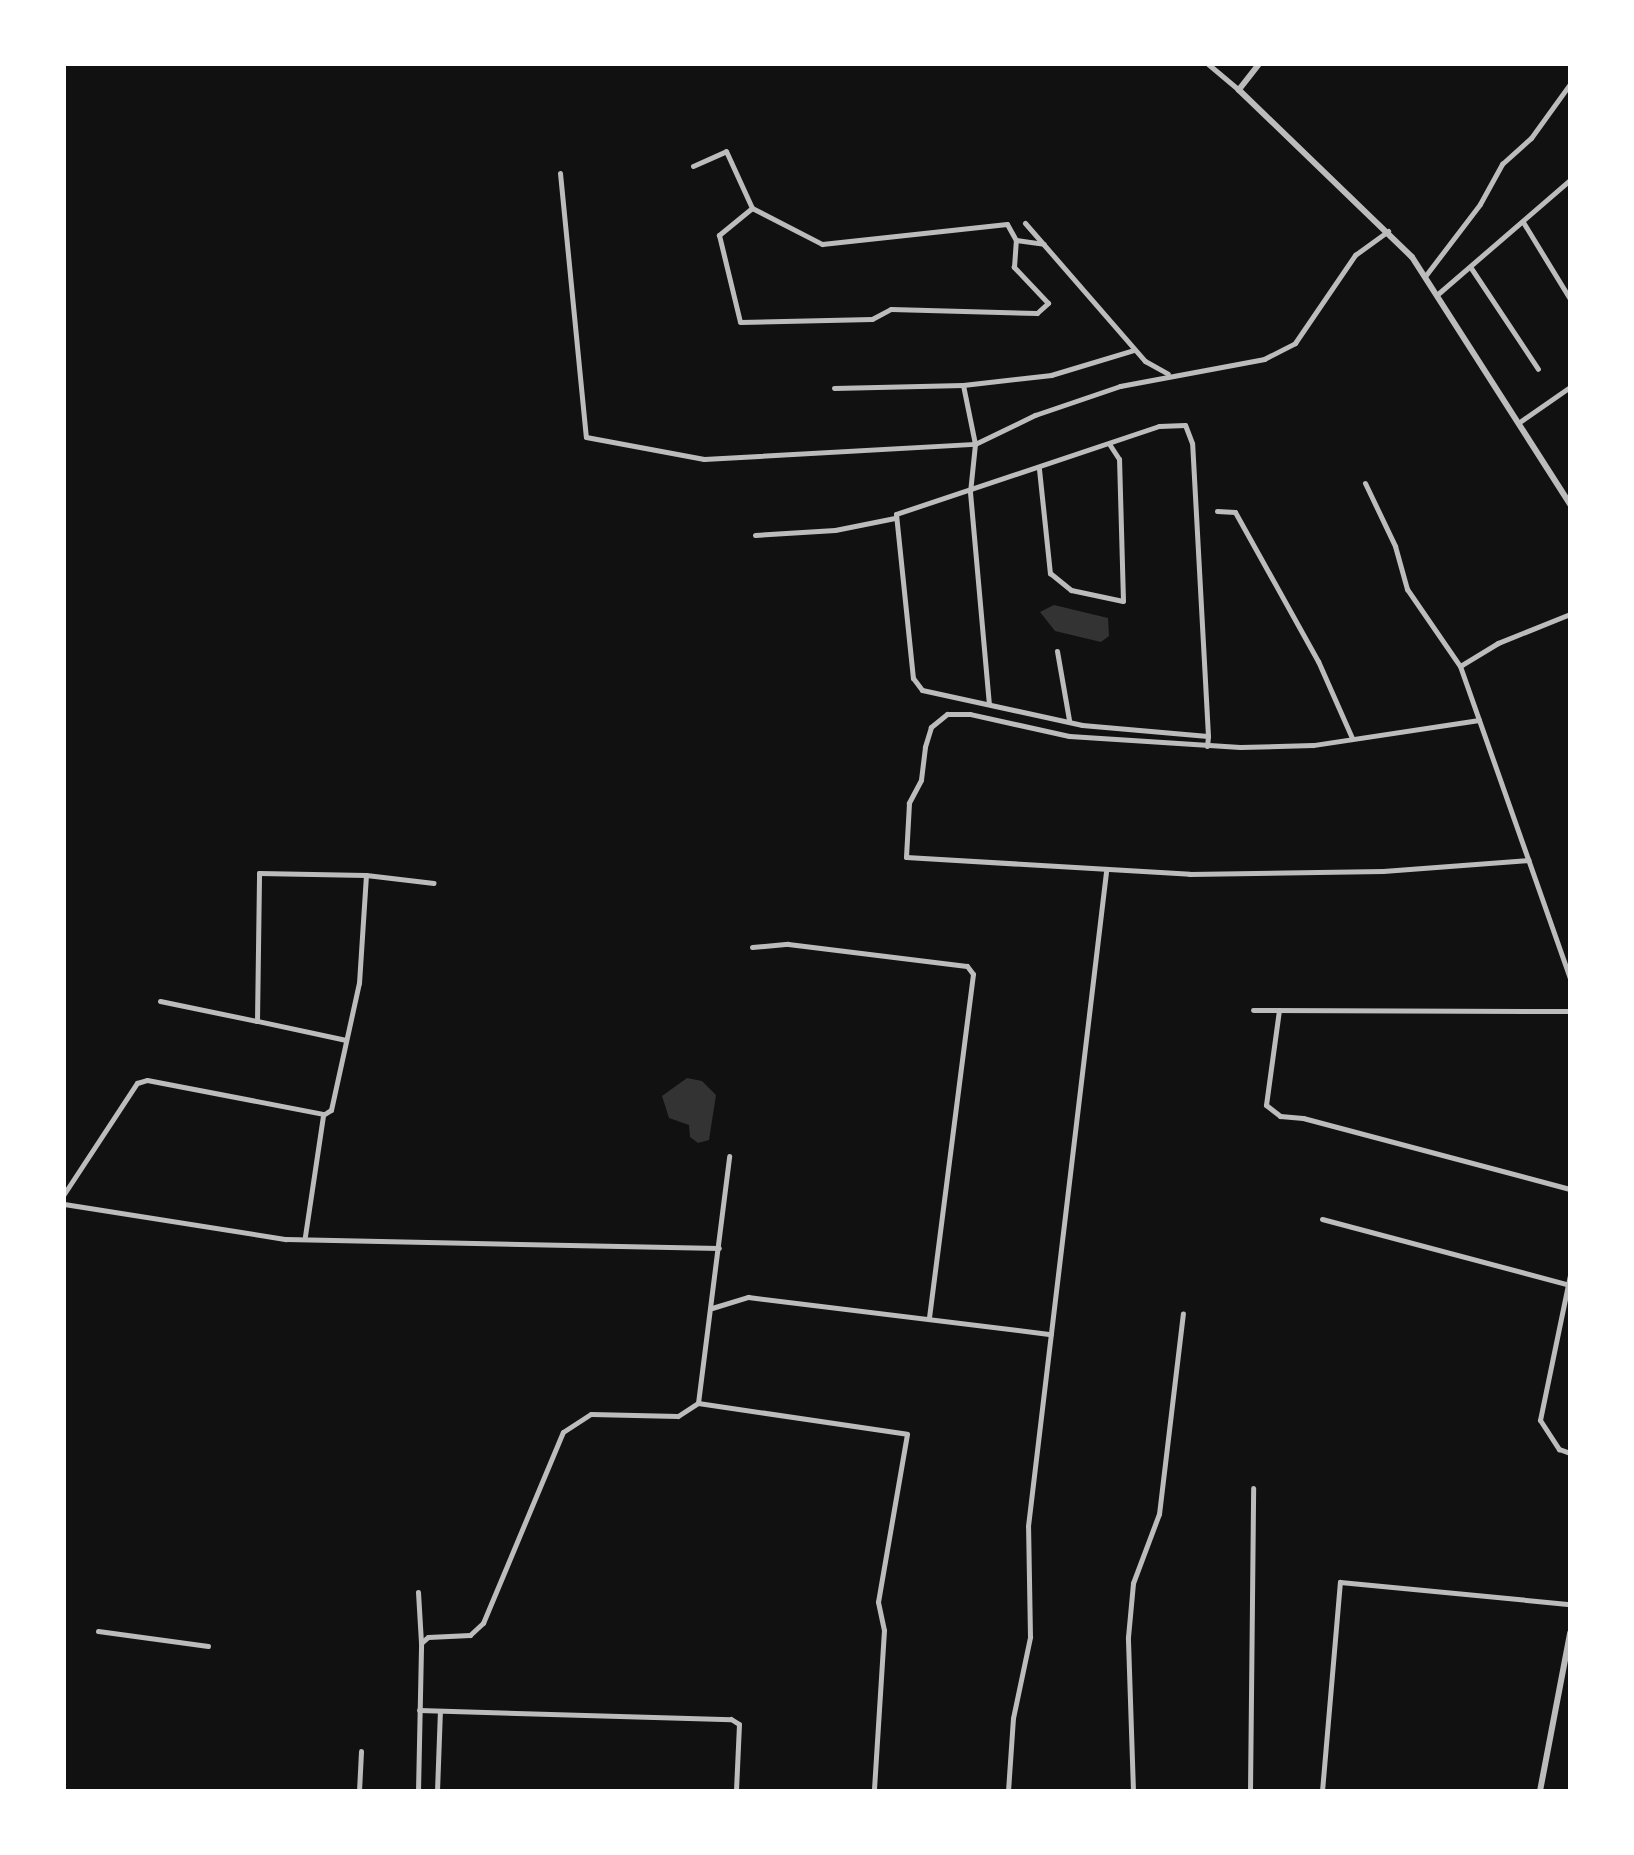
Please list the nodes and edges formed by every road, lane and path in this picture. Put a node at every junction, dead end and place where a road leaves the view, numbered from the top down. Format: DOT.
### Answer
graph roads {
  1 [pos="1208,64"];
  2 [pos="1259,64"];
  3 [pos="1570,84"];
  4 [pos="1239,90"];
  5 [pos="693,166"];
  6 [pos="560,173"];
  7 [pos="1570,180"];
  8 [pos="752,208"];
  9 [pos="1523,222"];
  10 [pos="1025,223"];
  11 [pos="1388,231"];
  12 [pos="1016,240"];
  13 [pos="1044,244"];
  14 [pos="1471,268"];
  15 [pos="1426,275"];
  16 [pos="1439,293"];
  17 [pos="1570,299"];
  18 [pos="1134,350"];
  19 [pos="1538,369"];
  20 [pos="1169,375"];
  21 [pos="963,385"];
  22 [pos="1570,387"];
  23 [pos="834,388"];
  24 [pos="1521,421"];
  25 [pos="975,444"];
  26 [pos="1109,444"];
  27 [pos="1039,469"];
  28 [pos="1365,483"];
  29 [pos="970,492"];
  30 [pos="1570,504"];
  31 [pos="1217,511"];
  32 [pos="895,518"];
  33 [pos="755,535"];
  34 [pos="1570,614"];
  35 [pos="1057,651"];
  36 [pos="1460,666"];
  37 [pos="989,703"];
  38 [pos="1069,720"];
  39 [pos="1479,720"];
  40 [pos="1208,736"];
  41 [pos="1352,738"];
  42 [pos="1207,746"];
  43 [pos="1529,860"];
  44 [pos="1106,872"];
  45 [pos="366,875"];
  46 [pos="434,883"];
  47 [pos="752,947"];
  48 [pos="1570,978"];
  49 [pos="160,1001"];
  50 [pos="1253,1010"];
  51 [pos="1279,1010"];
  52 [pos="1570,1011"];
  53 [pos="257,1021"];
  54 [pos="346,1040"];
  55 [pos="323,1115"];
  56 [pos="729,1156"];
  57 [pos="1570,1189"];
  58 [pos="64,1194"];
  59 [pos="64,1204"];
  60 [pos="1322,1219"];
  61 [pos="305,1236"];
  62 [pos="719,1248"];
  63 [pos="1570,1275"];
  64 [pos="1567,1284"];
  65 [pos="711,1308"];
  66 [pos="1183,1313"];
  67 [pos="929,1318"];
  68 [pos="1051,1334"];
  69 [pos="698,1403"];
  70 [pos="1570,1453"];
  71 [pos="1253,1488"];
  72 [pos="418,1592"];
  73 [pos="1570,1604"];
  74 [pos="98,1631"];
  75 [pos="1570,1633"];
  76 [pos="421,1643"];
  77 [pos="208,1646"];
  78 [pos="419,1710"];
  79 [pos="440,1711"];
  80 [pos="361,1751"];
  81 [pos="359,1791"];
  82 [pos="418,1791"];
  83 [pos="437,1791"];
  84 [pos="736,1791"];
  85 [pos="874,1791"];
  86 [pos="1008,1791"];
  87 [pos="1133,1791"];
  88 [pos="1250,1791"];
  89 [pos="1322,1791"];
  90 [pos="1540,1791"];
  1 -- 4 [label="street"];
  2 -- 4 [label="street"];
  3 -- 15 [label="street"];
  4 -- 11 [label="street"];
  5 -- 8 [label="street"];
  6 -- 25 [label="street"];
  7 -- 9 [label="street"];
  8 -- 12 [label="street"];
  8 -- 12 [label="street"];
  9 -- 14 [label="street"];
  9 -- 17 [label="street"];
  10 -- 13 [label="street"];
  11 -- 15 [label="street"];
  11 -- 20 [label="street"];
  12 -- 13 [label="street"];
  13 -- 18 [label="street"];
  14 -- 16 [label="street"];
  14 -- 19 [label="street"];
  15 -- 16 [label="street"];
  16 -- 24 [label="street"];
  18 -- 20 [label="street"];
  18 -- 21 [label="street"];
  20 -- 25 [label="street"];
  21 -- 23 [label="street"];
  21 -- 25 [label="street"];
  22 -- 24 [label="street"];
  24 -- 30 [label="street"];
  25 -- 29 [label="street"];
  26 -- 27 [label="street"];
  26 -- 27 [label="street"];
  26 -- 40 [label="street"];
  27 -- 29 [label="street"];
  28 -- 36 [label="street"];
  29 -- 32 [label="street"];
  29 -- 37 [label="street"];
  31 -- 41 [label="street"];
  32 -- 33 [label="street"];
  32 -- 37 [label="street"];
  34 -- 36 [label="street"];
  35 -- 38 [label="street"];
  36 -- 39 [label="street"];
  37 -- 38 [label="street"];
  38 -- 40 [label="street"];
  39 -- 41 [label="street"];
  39 -- 43 [label="street"];
  40 -- 42 [label="street"];
  41 -- 42 [label="street"];
  42 -- 44 [label="street"];
  43 -- 44 [label="street"];
  43 -- 48 [label="street"];
  44 -- 68 [label="street"];
  45 -- 46 [label="street"];
  45 -- 53 [label="street"];
  45 -- 54 [label="street"];
  47 -- 67 [label="street"];
  49 -- 53 [label="street"];
  50 -- 51 [label="street"];
  51 -- 52 [label="street"];
  51 -- 57 [label="street"];
  53 -- 54 [label="street"];
  54 -- 55 [label="street"];
  55 -- 58 [label="street"];
  55 -- 61 [label="street"];
  56 -- 62 [label="street"];
  59 -- 61 [label="street"];
  60 -- 64 [label="street"];
  61 -- 62 [label="street"];
  62 -- 65 [label="street"];
  63 -- 64 [label="street"];
  64 -- 70 [label="street"];
  65 -- 67 [label="street"];
  65 -- 69 [label="street"];
  66 -- 87 [label="street"];
  67 -- 68 [label="street"];
  68 -- 86 [label="street"];
  69 -- 76 [label="street"];
  69 -- 85 [label="street"];
  71 -- 88 [label="street"];
  72 -- 76 [label="street"];
  73 -- 89 [label="street"];
  74 -- 77 [label="street"];
  75 -- 90 [label="street"];
  76 -- 78 [label="street"];
  78 -- 79 [label="street"];
  78 -- 82 [label="street"];
  79 -- 83 [label="street"];
  79 -- 84 [label="street"];
  80 -- 81 [label="street"];
}
